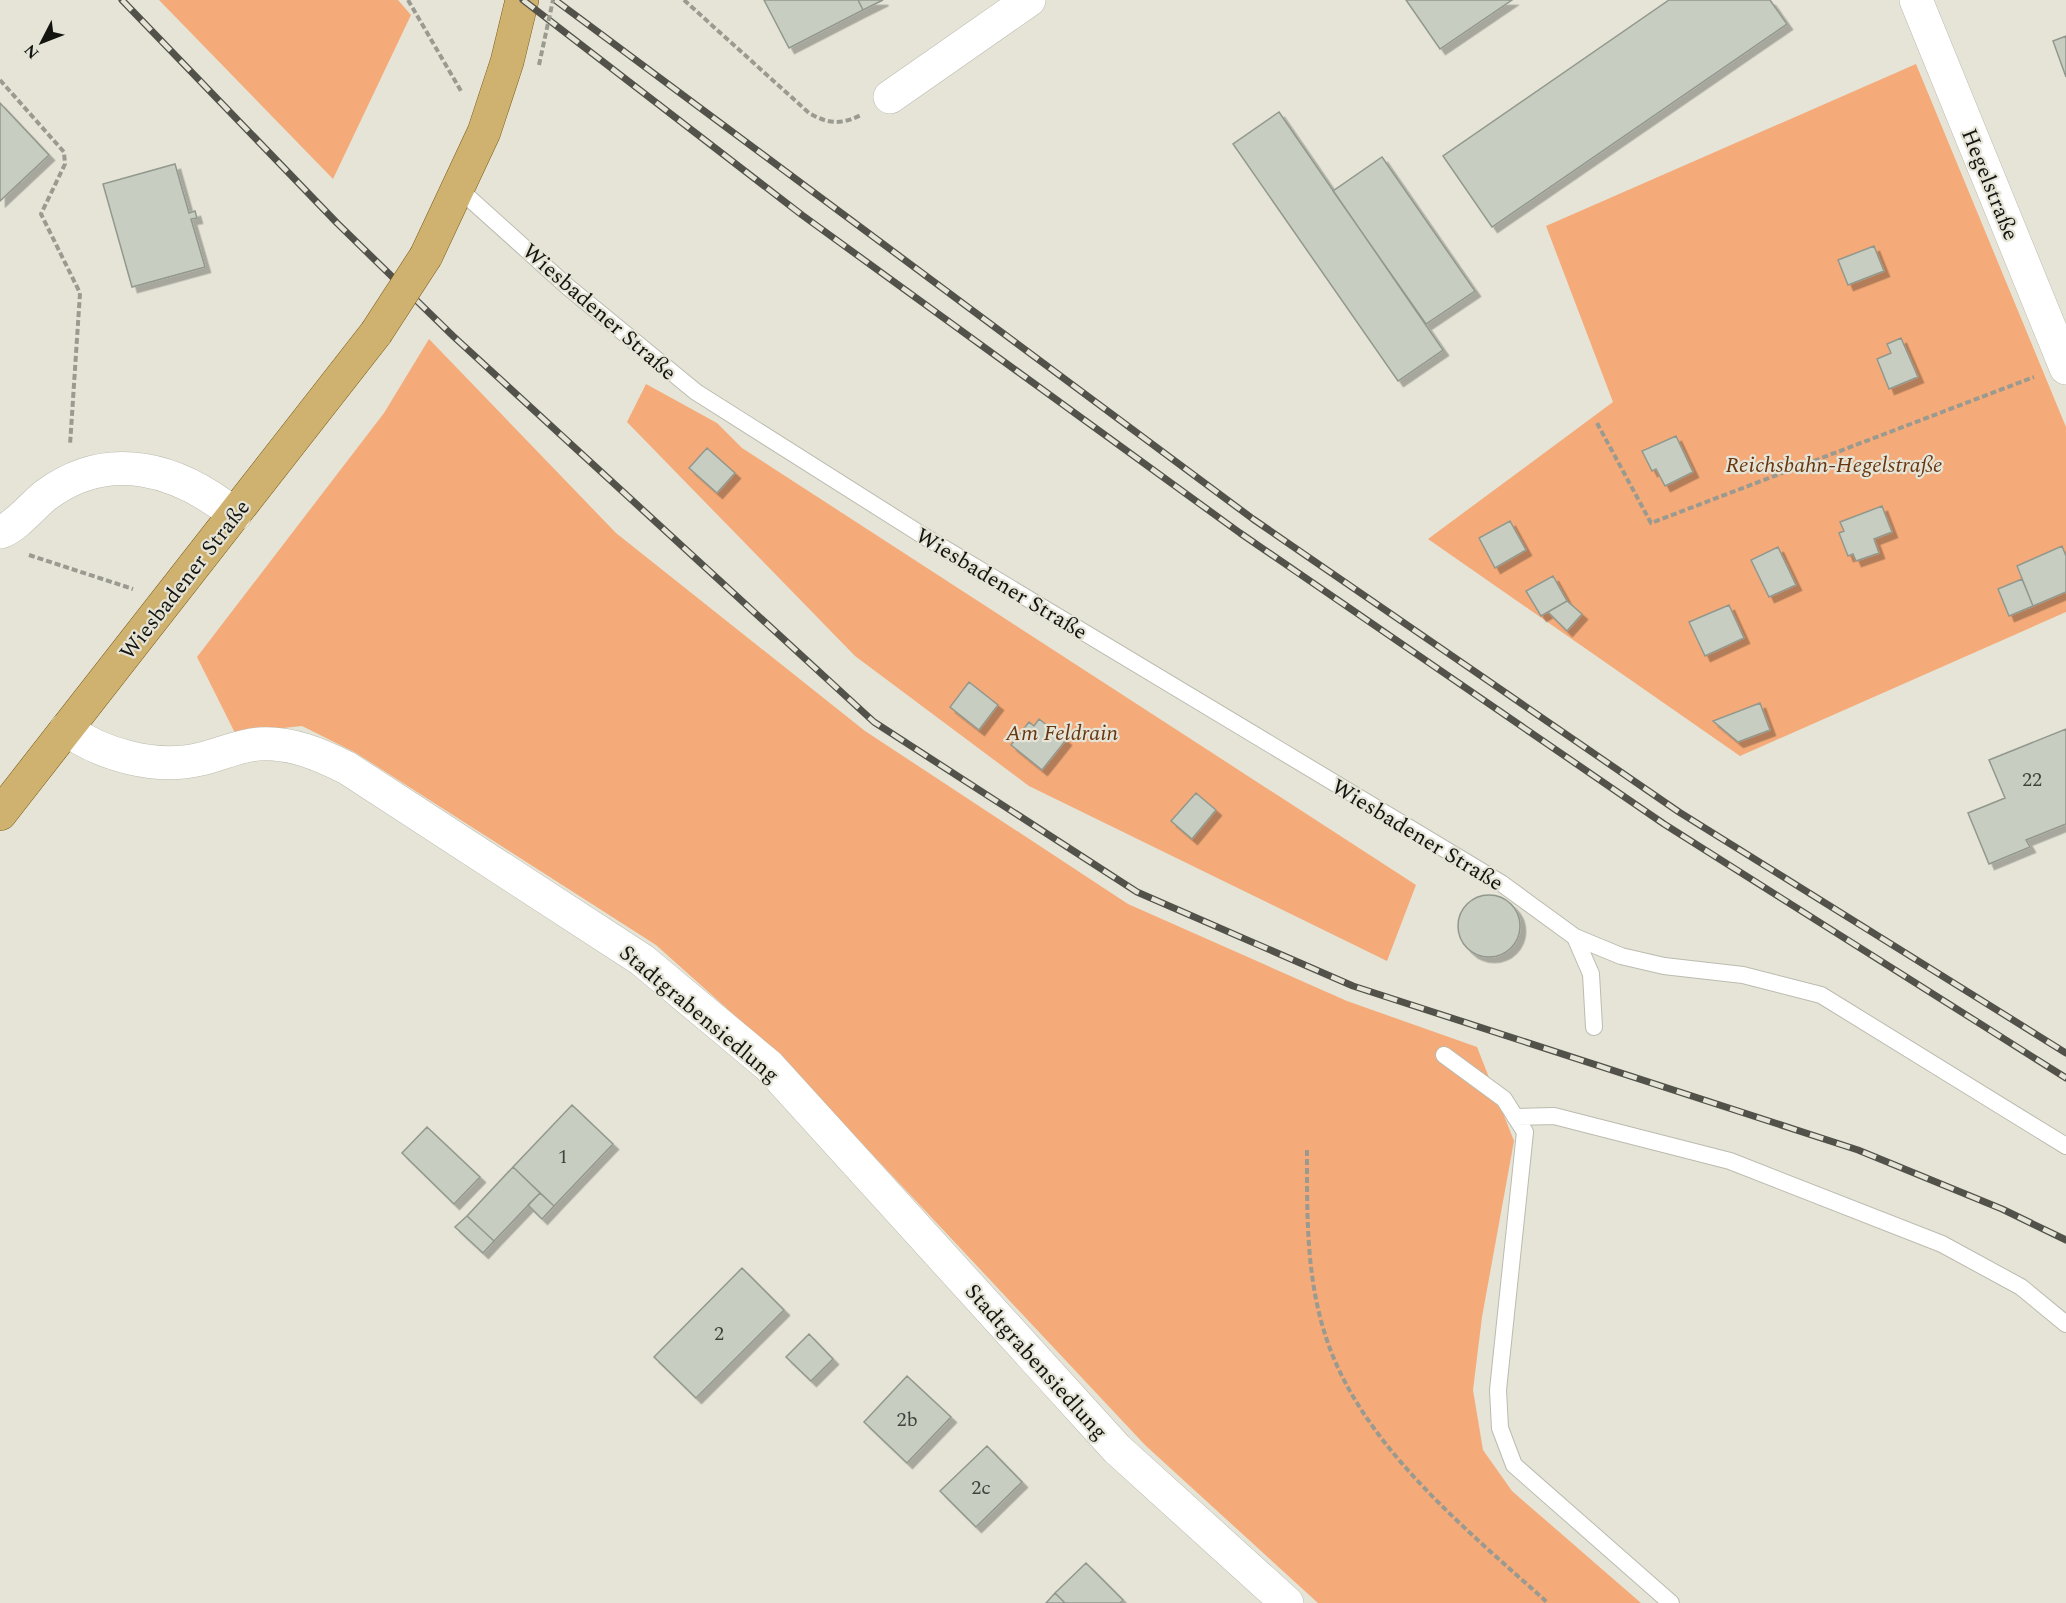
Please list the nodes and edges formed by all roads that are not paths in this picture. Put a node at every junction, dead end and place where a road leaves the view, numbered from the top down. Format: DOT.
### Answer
graph roads {
  1 [pos="522,0"];
  2 [pos="1029,0"];
  3 [pos="1916,0"];
  4 [pos="890,98"];
  5 [pos="459,189"];
  6 [pos="2065,366"];
  7 [pos="235,514"];
  8 [pos="6,538"];
  9 [pos="66,729"];
  10 [pos="0,814"];
  11 [pos="1575,937"];
  12 [pos="1594,1027"];
  13 [pos="1444,1055"];
  14 [pos="1515,1117"];
  15 [pos="2066,1146"];
  16 [pos="2066,1324"];
  17 [pos="1287,1603"];
  18 [pos="1671,1603"];
  1 -- 5 [label="main road, Wiesbadener Straße"];
  2 -- 4 [label="street"];
  3 -- 6 [label="street, Hegelstraße"];
  5 -- 7 [label="main road, Wiesbadener Straße, bridge"];
  5 -- 11 [label="lane, Wiesbadener Straße"];
  7 -- 8 [label="street"];
  7 -- 9 [label="main road, Wiesbadener Straße"];
  9 -- 10 [label="main road, Wiesbadener Straße"];
  9 -- 17 [label="street, Stadtgrabensiedlung"];
  11 -- 12 [label="lane"];
  11 -- 15 [label="lane, Wiesbadener Straße"];
  13 -- 14 [label="lane"];
  14 -- 16 [label="lane"];
  14 -- 18 [label="lane"];
}
